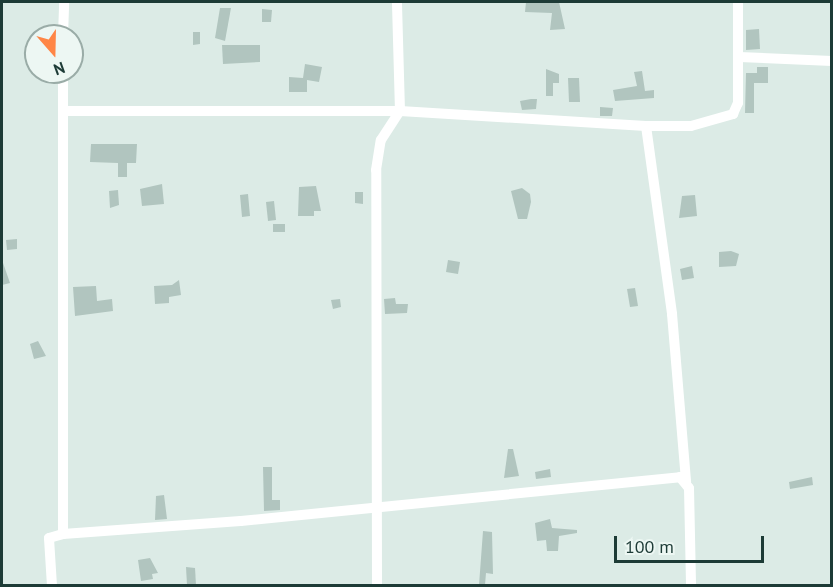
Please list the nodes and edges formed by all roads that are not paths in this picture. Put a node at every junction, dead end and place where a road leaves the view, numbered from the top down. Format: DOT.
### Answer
graph roads {
  1 [pos="64,2"];
  2 [pos="397,2"];
  3 [pos="738,2"];
  4 [pos="63,24"];
  5 [pos="739,57"];
  6 [pos="831,61"];
  7 [pos="63,84"];
  8 [pos="63,111"];
  9 [pos="400,111"];
  10 [pos="646,126"];
  11 [pos="686,482"];
  12 [pos="375,507"];
  13 [pos="63,534"];
  14 [pos="52,585"];
  15 [pos="377,585"];
  16 [pos="691,585"];
  1 -- 4 [label="street"];
  2 -- 9 [label="street"];
  3 -- 5 [label="street"];
  5 -- 6 [label="street"];
  5 -- 10 [label="street"];
  7 -- 8 [label="street"];
  8 -- 9 [label="street"];
  8 -- 13 [label="street"];
  9 -- 10 [label="street"];
  9 -- 12 [label="street"];
  10 -- 11 [label="street"];
  11 -- 12 [label="street"];
  11 -- 16 [label="street"];
  12 -- 13 [label="street"];
  12 -- 15 [label="street"];
  13 -- 14 [label="street"];
}
